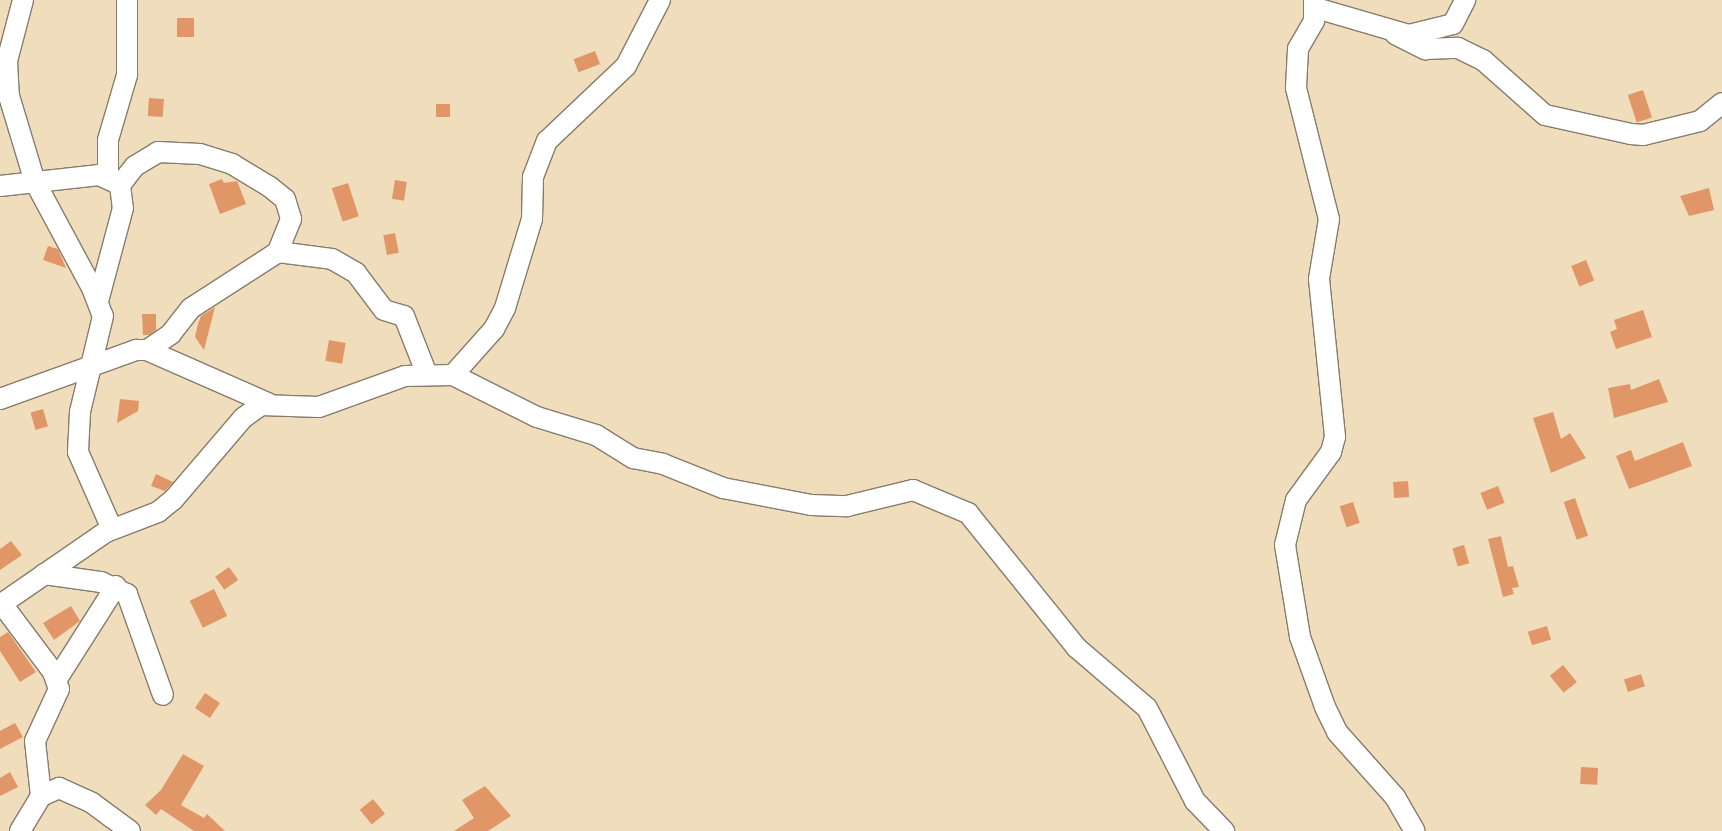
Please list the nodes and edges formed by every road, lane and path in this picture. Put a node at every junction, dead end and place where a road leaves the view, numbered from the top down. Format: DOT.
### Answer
graph roads {
  1 [pos="23,0"];
  2 [pos="127,0"];
  3 [pos="660,0"];
  4 [pos="1465,0"];
  5 [pos="1315,4"];
  6 [pos="1395,34"];
  7 [pos="1722,102"];
  8 [pos="114,181"];
  9 [pos="35,182"];
  10 [pos="0,186"];
  11 [pos="278,252"];
  12 [pos="98,301"];
  13 [pos="147,350"];
  14 [pos="90,366"];
  15 [pos="426,372"];
  16 [pos="453,375"];
  17 [pos="0,399"];
  18 [pos="268,403"];
  19 [pos="112,529"];
  20 [pos="44,574"];
  21 [pos="116,586"];
  22 [pos="1,604"];
  23 [pos="57,679"];
  24 [pos="163,695"];
  25 [pos="41,796"];
  26 [pos="20,831"];
  27 [pos="130,831"];
  28 [pos="1224,831"];
  29 [pos="1415,831"];
  1 -- 9 [label="street"];
  2 -- 8 [label="street"];
  3 -- 16 [label="street"];
  4 -- 6 [label="street"];
  5 -- 6 [label="street"];
  5 -- 29 [label="street"];
  6 -- 7 [label="street"];
  8 -- 9 [label="street"];
  8 -- 11 [label="street"];
  8 -- 12 [label="street"];
  9 -- 10 [label="street"];
  9 -- 12 [label="street"];
  11 -- 13 [label="street"];
  11 -- 15 [label="street"];
  12 -- 14 [label="street"];
  13 -- 14 [label="street"];
  13 -- 18 [label="street"];
  14 -- 17 [label="street"];
  14 -- 19 [label="street"];
  15 -- 16 [label="street"];
  15 -- 18 [label="street"];
  16 -- 28 [label="street"];
  18 -- 19 [label="street"];
  19 -- 20 [label="street"];
  20 -- 21 [label="street"];
  20 -- 22 [label="street"];
  21 -- 23 [label="street"];
  21 -- 24 [label="street"];
  22 -- 23 [label="street"];
  23 -- 25 [label="street"];
  25 -- 26 [label="street"];
  25 -- 27 [label="street"];
}
